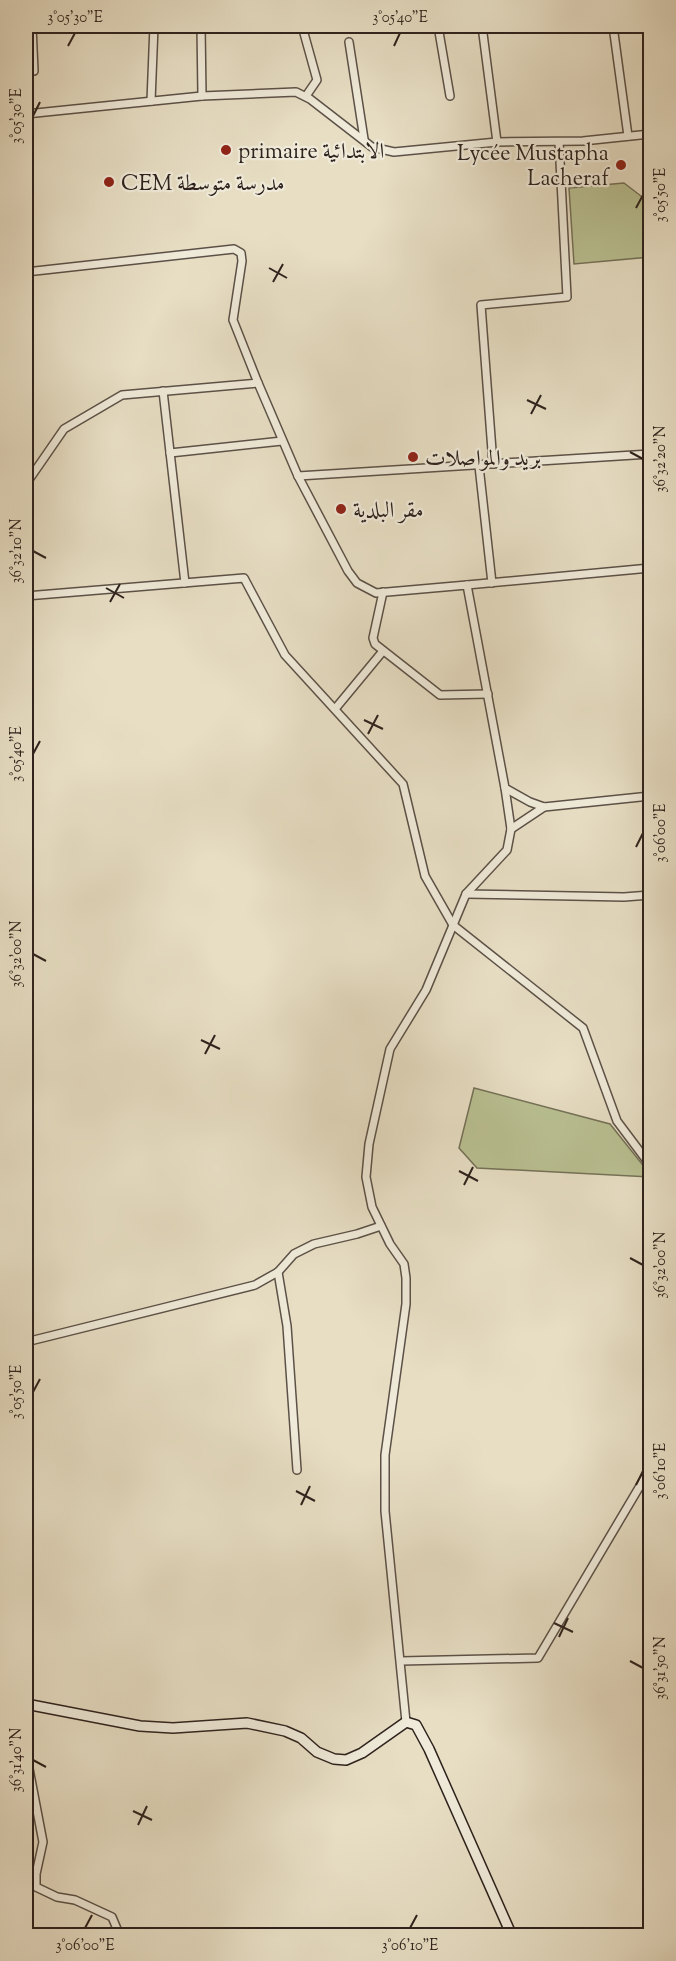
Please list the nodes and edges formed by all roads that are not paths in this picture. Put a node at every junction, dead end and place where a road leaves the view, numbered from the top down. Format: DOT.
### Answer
graph roads {
  1 [pos="32,26"];
  2 [pos="154,26"];
  3 [pos="201,26"];
  4 [pos="302,26"];
  5 [pos="438,26"];
  6 [pos="482,26"];
  7 [pos="613,26"];
  8 [pos="349,42"];
  9 [pos="31,66"];
  10 [pos="202,96"];
  11 [pos="306,96"];
  12 [pos="450,96"];
  13 [pos="151,101"];
  14 [pos="651,111"];
  15 [pos="26,114"];
  16 [pos="649,134"];
  17 [pos="628,136"];
  18 [pos="364,140"];
  19 [pos="497,142"];
  20 [pos="559,142"];
  21 [pos="26,272"];
  22 [pos="258,383"];
  23 [pos="163,391"];
  24 [pos="282,441"];
  25 [pos="170,453"];
  26 [pos="651,454"];
  27 [pos="494,464"];
  28 [pos="479,466"];
  29 [pos="298,476"];
  30 [pos="26,484"];
  31 [pos="651,568"];
  32 [pos="185,583"];
  33 [pos="492,583"];
  34 [pos="467,585"];
  35 [pos="383,592"];
  36 [pos="26,596"];
  37 [pos="383,651"];
  38 [pos="488,694"];
  39 [pos="335,710"];
  40 [pos="505,788"];
  41 [pos="651,796"];
  42 [pos="544,807"];
  43 [pos="511,829"];
  44 [pos="466,894"];
  45 [pos="651,895"];
  46 [pos="453,925"];
  47 [pos="651,1165"];
  48 [pos="381,1226"];
  49 [pos="278,1272"];
  50 [pos="26,1342"];
  51 [pos="651,1469"];
  52 [pos="297,1470"];
  53 [pos="401,1661"];
  54 [pos="26,1704"];
  55 [pos="406,1722"];
  56 [pos="26,1753"];
  57 [pos="120,1935"];
  58 [pos="512,1935"];
  1 -- 9 [label="street"];
  2 -- 13 [label="street"];
  3 -- 10 [label="street"];
  4 -- 11 [label="street"];
  5 -- 12 [label="street"];
  6 -- 19 [label="street"];
  7 -- 17 [label="street"];
  8 -- 18 [label="street"];
  10 -- 11 [label="street"];
  10 -- 13 [label="street"];
  11 -- 18 [label="street"];
  13 -- 15 [label="street"];
  14 -- 16 [label="street"];
  16 -- 17 [label="street"];
  17 -- 20 [label="street"];
  18 -- 19 [label="street"];
  19 -- 20 [label="street"];
  20 -- 27 [label="street"];
  21 -- 22 [label="street"];
  22 -- 23 [label="street"];
  22 -- 24 [label="street"];
  23 -- 25 [label="street"];
  23 -- 30 [label="street"];
  24 -- 25 [label="street"];
  24 -- 29 [label="street"];
  25 -- 32 [label="street"];
  26 -- 27 [label="street"];
  27 -- 28 [label="street"];
  28 -- 29 [label="street"];
  28 -- 33 [label="street"];
  29 -- 35 [label="street"];
  31 -- 33 [label="street"];
  32 -- 36 [label="street"];
  32 -- 39 [label="street"];
  33 -- 34 [label="street"];
  34 -- 35 [label="street"];
  34 -- 38 [label="street"];
  35 -- 37 [label="street"];
  37 -- 38 [label="street"];
  37 -- 39 [label="street"];
  38 -- 40 [label="street"];
  39 -- 46 [label="street"];
  40 -- 42 [label="street"];
  40 -- 43 [label="street"];
  41 -- 42 [label="street"];
  42 -- 43 [label="street"];
  43 -- 44 [label="street"];
  44 -- 45 [label="street"];
  44 -- 46 [label="street"];
  46 -- 47 [label="street"];
  46 -- 48 [label="street"];
  48 -- 49 [label="street"];
  48 -- 53 [label="street"];
  49 -- 50 [label="street"];
  49 -- 52 [label="street"];
  51 -- 53 [label="street"];
  53 -- 55 [label="street"];
  54 -- 55 [label="street"];
  55 -- 58 [label="street"];
  56 -- 57 [label="street"];
}
